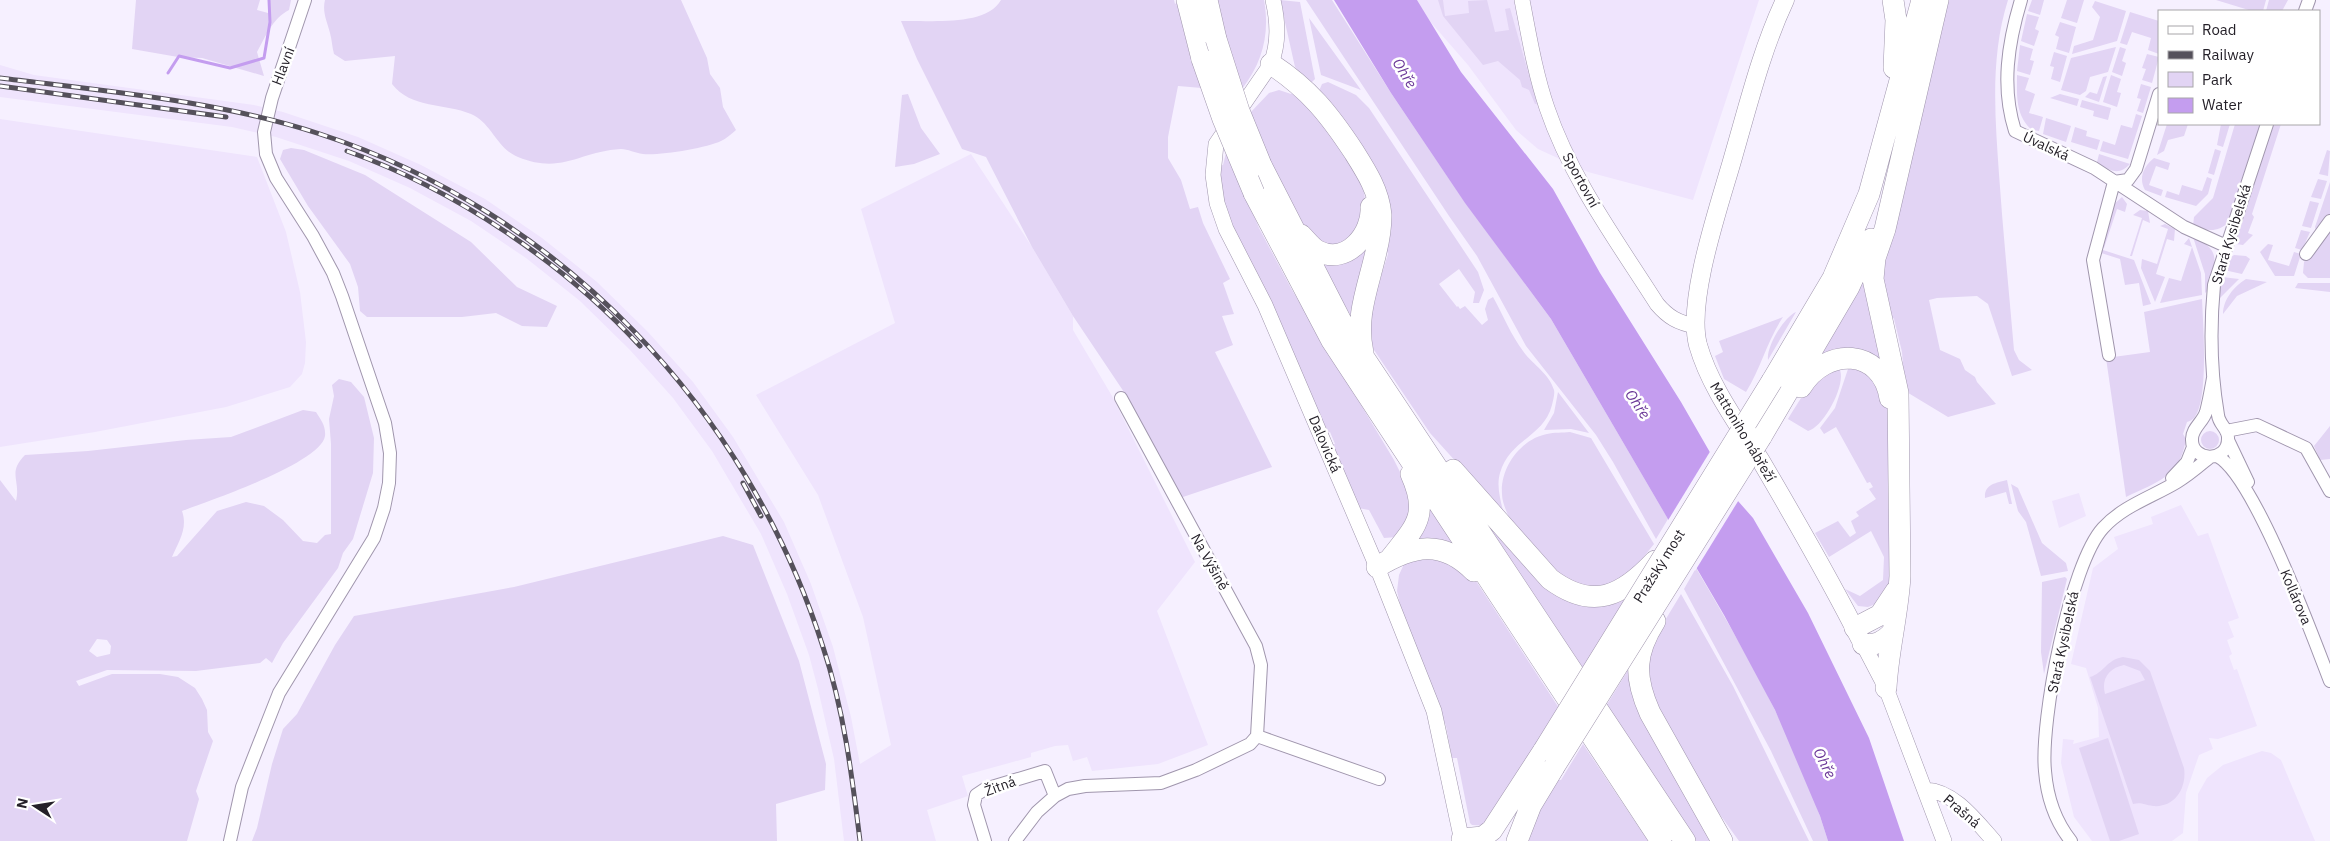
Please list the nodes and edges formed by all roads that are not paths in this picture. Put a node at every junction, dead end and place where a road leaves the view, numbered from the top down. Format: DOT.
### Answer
graph roads {
  1 [pos="305,0"];
  2 [pos="1187,0"];
  3 [pos="1207,0"];
  4 [pos="1273,0"];
  5 [pos="1522,0"];
  6 [pos="1785,0"];
  7 [pos="1893,0"];
  8 [pos="1922,0"];
  9 [pos="1938,0"];
  10 [pos="2022,0"];
  11 [pos="1271,64"];
  12 [pos="2158,97"];
  13 [pos="1893,113"];
  14 [pos="2268,125"];
  15 [pos="1903,154"];
  16 [pos="1362,165"];
  17 [pos="2114,182"];
  18 [pos="2330,221"];
  19 [pos="1289,223"];
  20 [pos="2226,246"];
  21 [pos="2306,254"];
  22 [pos="1696,326"];
  23 [pos="2109,355"];
  24 [pos="1364,356"];
  25 [pos="2213,378"];
  26 [pos="1784,391"];
  27 [pos="1121,398"];
  28 [pos="1897,425"];
  29 [pos="2198,425"];
  30 [pos="2225,432"];
  31 [pos="1393,435"];
  32 [pos="1417,435"];
  33 [pos="2193,447"];
  34 [pos="2214,457"];
  35 [pos="2330,491"];
  36 [pos="2146,498"];
  37 [pos="2259,515"];
  38 [pos="1675,539"];
  39 [pos="1681,562"];
  40 [pos="1384,563"];
  41 [pos="1900,576"];
  42 [pos="1503,603"];
  43 [pos="1891,634"];
  44 [pos="1859,636"];
  45 [pos="2330,681"];
  46 [pos="1886,688"];
  47 [pos="1257,736"];
  48 [pos="1549,758"];
  49 [pos="1378,779"];
  50 [pos="1926,790"];
  51 [pos="1628,793"];
  52 [pos="1055,796"];
  53 [pos="1462,840"];
  54 [pos="230,841"];
  55 [pos="985,841"];
  56 [pos="1016,841"];
  57 [pos="1500,841"];
  58 [pos="1517,841"];
  59 [pos="1654,841"];
  60 [pos="1661,841"];
  61 [pos="1685,841"];
  62 [pos="1722,841"];
  63 [pos="1944,841"];
  64 [pos="1994,841"];
  65 [pos="2071,841"];
  1 -- 54 [label="street, Hlavní"];
  2 -- 31 [label="highway, bridge"];
  3 -- 19 [label="highway, bridge"];
  4 -- 11 [label="street"];
  5 -- 22 [label="street, Sportovní"];
  6 -- 22 [label="main road, Mattoniho nábřeží"];
  7 -- 13 [label="highway"];
  8 -- 13 [label="highway"];
  9 -- 15 [label="highway"];
  10 -- 17 [label="street, Úvalská"];
  11 -- 16 [label="highway"];
  11 -- 40 [label="street, Dalovická"];
  12 -- 17 [label="street"];
  13 -- 26 [label="highway"];
  14 -- 20 [label="street, Stará Kysibelská"];
  15 -- 26 [label="highway"];
  15 -- 28 [label="highway"];
  16 -- 19 [label="highway"];
  16 -- 24 [label="highway"];
  17 -- 20 [label="street, Úvalská"];
  17 -- 23 [label="street"];
  18 -- 21 [label="street"];
  19 -- 24 [label="highway"];
  20 -- 25 [label="street, Stará Kysibelská"];
  22 -- 44 [label="main road, Mattoniho nábřeží"];
  24 -- 32 [label="highway"];
  25 -- 29 [label="street, Stará Kysibelská"];
  25 -- 30 [label="street, Stará Kysibelská"];
  26 -- 28 [label="highway"];
  26 -- 38 [label="highway, Pražský most, bridge"];
  26 -- 39 [label="highway, Pražský most, bridge"];
  27 -- 47 [label="street, Na Výšině"];
  28 -- 41 [label="highway"];
  29 -- 30 [label="street"];
  29 -- 33 [label="street, Stará Kysibelská"];
  30 -- 34 [label="street, Stará Kysibelská"];
  30 -- 35 [label="street"];
  30 -- 37 [label="street, Kollárova"];
  31 -- 40 [label="highway"];
  31 -- 42 [label="highway"];
  32 -- 38 [label="highway, bridge"];
  32 -- 61 [label="highway"];
  33 -- 34 [label="street"];
  33 -- 36 [label="street, Stará Kysibelská"];
  34 -- 36 [label="street, Stará Kysibelská"];
  34 -- 37 [label="street, Kollárova"];
  36 -- 65 [label="street, Stará Kysibelská"];
  37 -- 45 [label="street, Kollárova"];
  38 -- 48 [label="highway, Pražský most, bridge"];
  39 -- 48 [label="highway, Pražský most, bridge"];
  39 -- 62 [label="highway, bridge"];
  40 -- 42 [label="highway"];
  40 -- 53 [label="street, Dalovická"];
  41 -- 43 [label="highway"];
  41 -- 44 [label="highway"];
  42 -- 51 [label="highway"];
  43 -- 44 [label="highway"];
  43 -- 46 [label="highway"];
  44 -- 46 [label="street, Mattoniho nábřeží"];
  46 -- 50 [label="street, Mattoniho nábřeží"];
  47 -- 49 [label="street"];
  47 -- 52 [label="street"];
  48 -- 53 [label="highway"];
  48 -- 57 [label="highway"];
  48 -- 58 [label="highway"];
  50 -- 63 [label="street, Mattoniho nábřeží"];
  50 -- 64 [label="street, Prašná"];
  51 -- 59 [label="highway"];
  51 -- 60 [label="highway"];
  52 -- 55 [label="street, Žitná"];
  52 -- 56 [label="street"];
}
